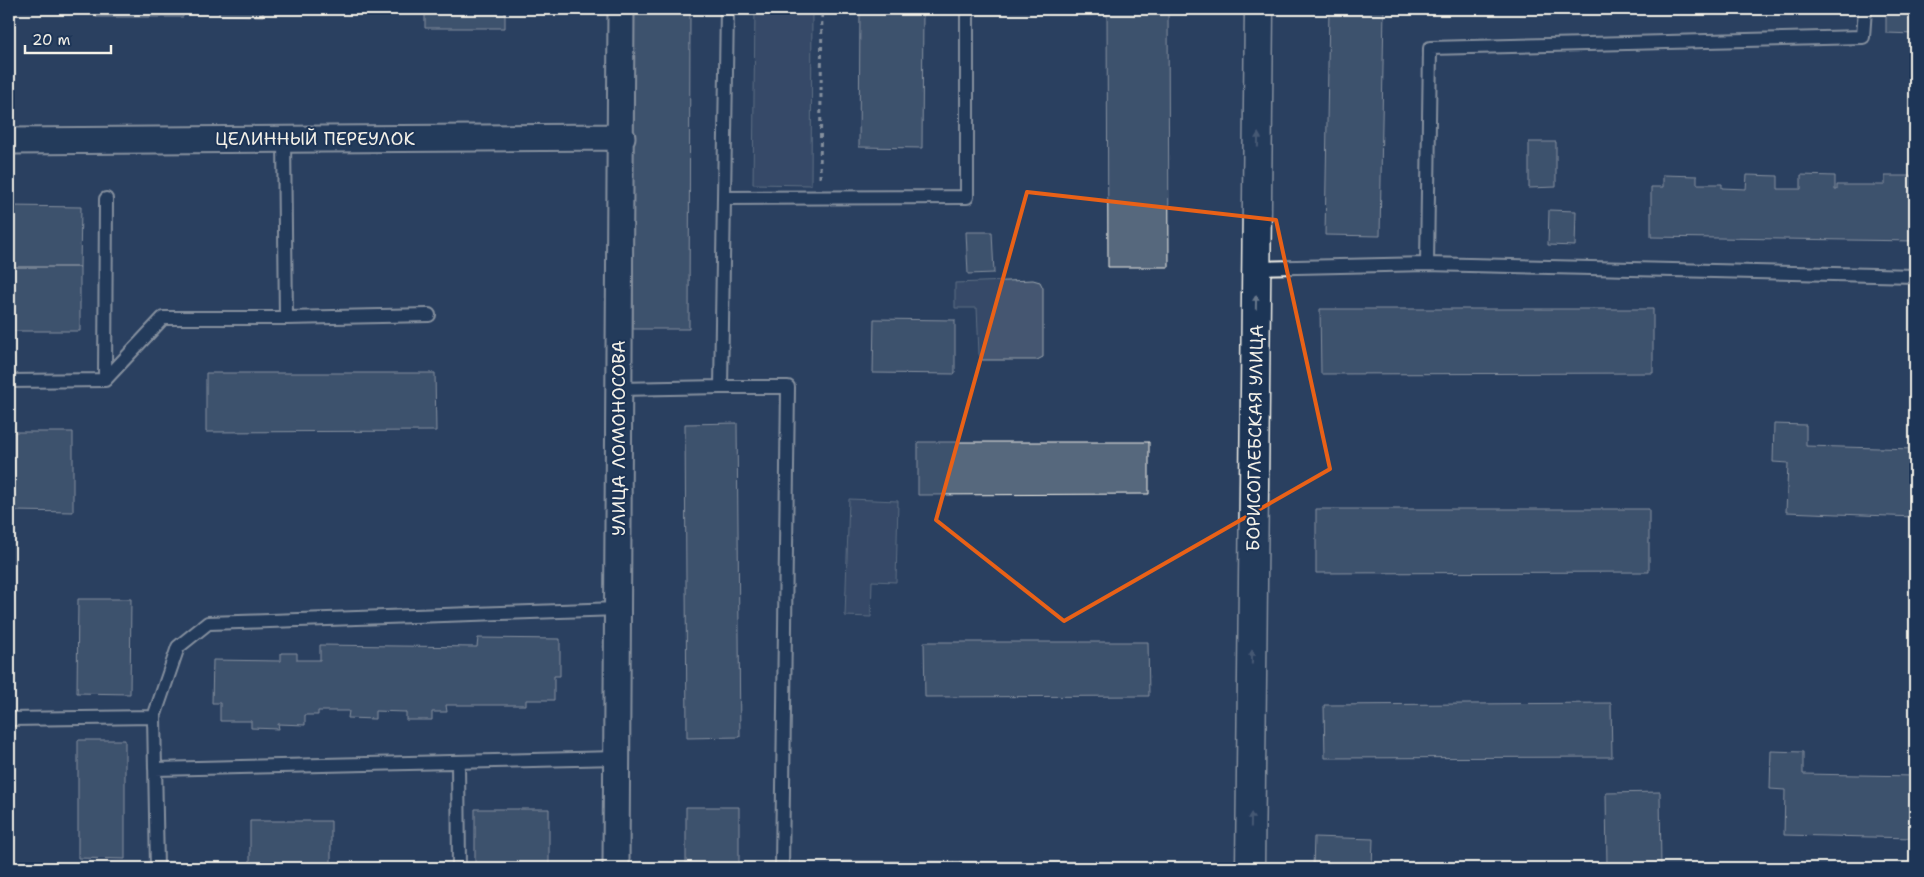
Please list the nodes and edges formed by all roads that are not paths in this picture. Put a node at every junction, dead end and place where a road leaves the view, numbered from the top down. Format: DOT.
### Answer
graph roads {
  1 [pos="621,9"];
  2 [pos="727,9"];
  3 [pos="967,9"];
  4 [pos="1260,9"];
  5 [pos="1866,9"];
  6 [pos="622,137"];
  7 [pos="284,139"];
  8 [pos="9,140"];
  9 [pos="724,198"];
  10 [pos="106,199"];
  11 [pos="1427,264"];
  12 [pos="1256,268"];
  13 [pos="1915,276"];
  14 [pos="429,316"];
  15 [pos="286,318"];
  16 [pos="105,380"];
  17 [pos="9,382"];
  18 [pos="721,387"];
  19 [pos="619,389"];
  20 [pos="618,609"];
  21 [pos="154,717"];
  22 [pos="9,719"];
  23 [pos="617,758"];
  24 [pos="458,762"];
  25 [pos="155,769"];
  26 [pos="157,868"];
  27 [pos="459,868"];
  28 [pos="616,868"];
  29 [pos="782,868"];
  30 [pos="1250,868"];
  1 -- 6 [label="street, УЛИЦА ЛОМОНОСОВА"];
  2 -- 9 [label="lane"];
  3 -- 9 [label="lane"];
  12 -- 4 [label="street, БОРИСОГЛЕБСКАЯ УЛИЦА, one-way"];
  5 -- 11 [label="lane"];
  6 -- 7 [label="street, ЦЕЛИННЫЙ ПЕРЕУЛОК"];
  6 -- 19 [label="street, УЛИЦА ЛОМОНОСОВА"];
  7 -- 8 [label="street, ЦЕЛИННЫЙ ПЕРЕУЛОК"];
  7 -- 15 [label="lane"];
  9 -- 18 [label="lane"];
  10 -- 16 [label="lane"];
  11 -- 12 [label="lane"];
  11 -- 13 [label="lane"];
  30 -- 12 [label="street, БОРИСОГЛЕБСКАЯ УЛИЦА, one-way"];
  14 -- 15 [label="lane"];
  15 -- 16 [label="lane"];
  16 -- 17 [label="lane"];
  18 -- 19 [label="lane"];
  18 -- 29 [label="lane"];
  19 -- 20 [label="street, УЛИЦА ЛОМОНОСОВА"];
  20 -- 21 [label="lane"];
  20 -- 23 [label="street, УЛИЦА ЛОМОНОСОВА"];
  21 -- 22 [label="lane"];
  21 -- 25 [label="lane"];
  23 -- 24 [label="lane"];
  23 -- 28 [label="street, УЛИЦА ЛОМОНОСОВА"];
  24 -- 25 [label="lane"];
  24 -- 27 [label="lane"];
  25 -- 26 [label="lane"];
}
